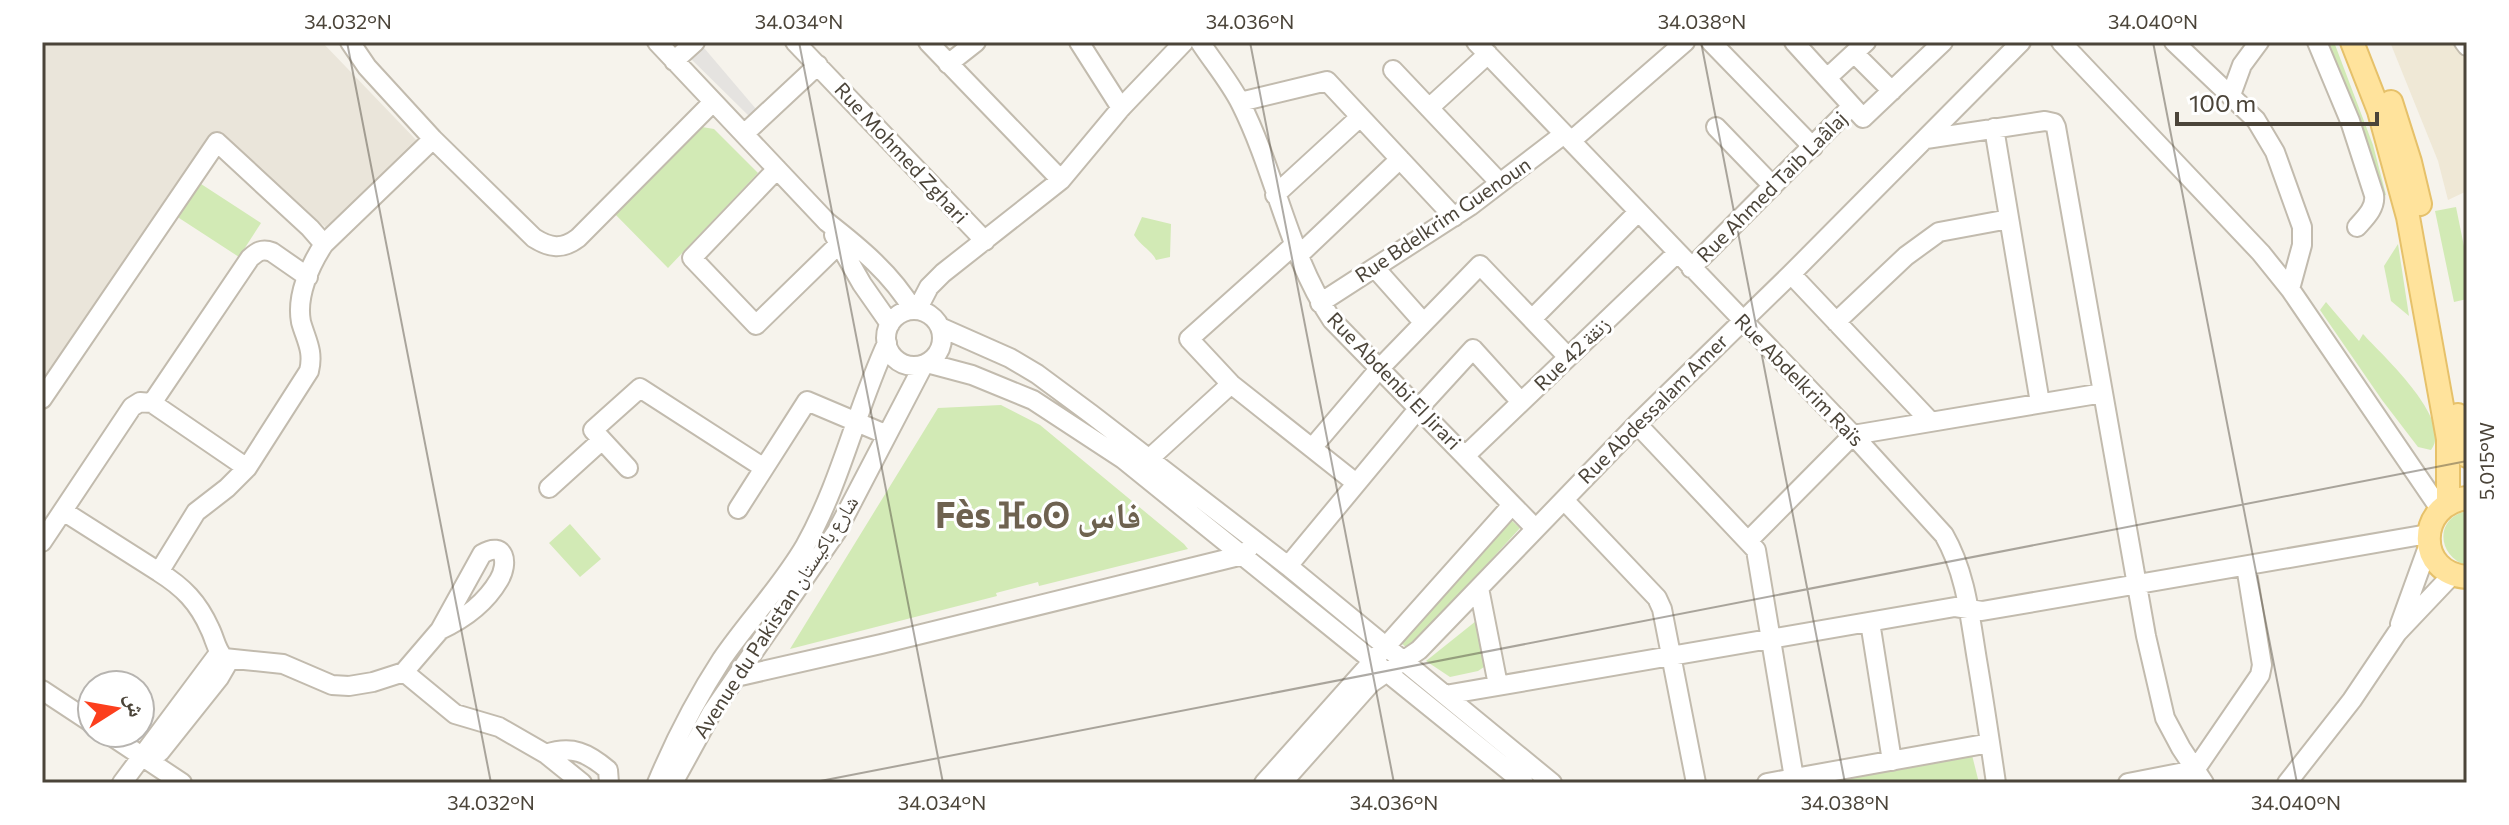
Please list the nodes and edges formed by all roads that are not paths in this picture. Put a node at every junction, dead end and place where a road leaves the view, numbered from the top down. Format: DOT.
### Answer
graph roads {
  1 [pos="350,42"];
  2 [pos="657,42"];
  3 [pos="695,42"];
  4 [pos="795,42"];
  5 [pos="928,42"];
  6 [pos="976,42"];
  7 [pos="1079,42"];
  8 [pos="1184,42"];
  9 [pos="1200,42"];
  10 [pos="1685,42"];
  11 [pos="1711,42"];
  12 [pos="1794,42"];
  13 [pos="1943,42"];
  14 [pos="2021,42"];
  15 [pos="2061,42"];
  16 [pos="2174,42"];
  17 [pos="2259,42"];
  18 [pos="2317,42"];
  19 [pos="2352,42"];
  20 [pos="2368,42"];
  21 [pos="1482,48"];
  22 [pos="1860,48"];
  23 [pos="674,61"];
  24 [pos="948,64"];
  25 [pos="818,65"];
  26 [pos="1393,70"];
  27 [pos="1827,78"];
  28 [pos="1892,91"];
  29 [pos="2231,95"];
  30 [pos="713,102"];
  31 [pos="1240,102"];
  32 [pos="1121,108"];
  33 [pos="1429,108"];
  34 [pos="1858,112"];
  35 [pos="1360,117"];
  36 [pos="1716,127"];
  37 [pos="1994,128"];
  38 [pos="744,134"];
  39 [pos="1567,137"];
  40 [pos="433,139"];
  41 [pos="1926,139"];
  42 [pos="1813,147"];
  43 [pos="1400,159"];
  44 [pos="777,169"];
  45 [pos="1061,180"];
  46 [pos="1500,183"];
  47 [pos="1773,186"];
  48 [pos="1275,195"];
  49 [pos="1638,212"];
  50 [pos="1454,217"];
  51 [pos="2009,219"];
  52 [pos="827,222"];
  53 [pos="2357,227"];
  54 [pos="985,241"];
  55 [pos="324,244"];
  56 [pos="839,244"];
  57 [pos="1296,250"];
  58 [pos="1677,253"];
  59 [pos="1375,268"];
  60 [pos="1691,268"];
  61 [pos="1791,274"];
  62 [pos="308,277"];
  63 [pos="2290,289"];
  64 [pos="1320,303"];
  65 [pos="915,310"];
  66 [pos="1532,319"];
  67 [pos="1742,320"];
  68 [pos="1423,322"];
  69 [pos="1836,322"];
  70 [pos="940,327"];
  71 [pos="889,334"];
  72 [pos="1568,357"];
  73 [pos="925,364"];
  74 [pos="1379,369"];
  75 [pos="1231,384"];
  76 [pos="2103,393"];
  77 [pos="42,399"];
  78 [pos="1521,402"];
  79 [pos="152,403"];
  80 [pos="2040,403"];
  81 [pos="1419,408"];
  82 [pos="1930,421"];
  83 [pos="856,422"];
  84 [pos="1637,424"];
  85 [pos="885,434"];
  86 [pos="1853,435"];
  87 [pos="602,440"];
  88 [pos="1312,448"];
  89 [pos="1466,455"];
  90 [pos="2467,456"];
  91 [pos="1150,458"];
  92 [pos="247,468"];
  93 [pos="628,468"];
  94 [pos="764,468"];
  95 [pos="1356,483"];
  96 [pos="549,488"];
  97 [pos="1564,500"];
  98 [pos="2452,503"];
  99 [pos="1512,505"];
  100 [pos="738,509"];
  101 [pos="63,511"];
  102 [pos="1535,528"];
  103 [pos="2428,539"];
  104 [pos="1748,541"];
  105 [pos="42,542"];
  106 [pos="1250,548"];
  107 [pos="1288,566"];
  108 [pos="2246,566"];
  109 [pos="159,572"];
  110 [pos="2461,581"];
  111 [pos="2137,583"];
  112 [pos="1479,588"];
  113 [pos="1969,608"];
  114 [pos="1870,622"];
  115 [pos="440,630"];
  116 [pos="2397,633"];
  117 [pos="1770,639"];
  118 [pos="225,656"];
  119 [pos="1671,656"];
  120 [pos="1382,660"];
  121 [pos="1404,662"];
  122 [pos="404,672"];
  123 [pos="736,677"];
  124 [pos="1498,685"];
  125 [pos="42,690"];
  126 [pos="1445,695"];
  127 [pos="76,712"];
  128 [pos="1990,743"];
  129 [pos="131,749"];
  130 [pos="546,754"];
  131 [pos="147,760"];
  132 [pos="1892,761"];
  133 [pos="2200,776"];
  134 [pos="1794,778"];
  135 [pos="122,783"];
  136 [pos="138,783"];
  137 [pos="182,783"];
  138 [pos="582,783"];
  139 [pos="609,783"];
  140 [pos="657,783"];
  141 [pos="673,783"];
  142 [pos="1264,783"];
  143 [pos="1282,783"];
  144 [pos="1524,783"];
  145 [pos="1552,783"];
  146 [pos="1696,783"];
  147 [pos="1767,783"];
  148 [pos="1996,783"];
  149 [pos="2128,783"];
  150 [pos="2287,783"];
  1 -- 40 [label="street"];
  2 -- 23 [label="street"];
  3 -- 23 [label="street"];
  4 -- 25 [label="street, Rue Mohmed Zghari"];
  5 -- 24 [label="street"];
  6 -- 24 [label="street"];
  7 -- 32 [label="street"];
  8 -- 32 [label="street"];
  9 -- 31 [label="street, Rue Abdenbi El Jirari"];
  10 -- 39 [label="street, Rue Bdelkrim Guenoun"];
  11 -- 42 [label="street"];
  12 -- 27 [label="street"];
  13 -- 28 [label="street, Rue Ahmed Taib Laâlaj"];
  14 -- 41 [label="street, Rue Abdessalam Amer"];
  15 -- 63 [label="street"];
  16 -- 29 [label="street"];
  17 -- 29 [label="street"];
  18 -- 53 [label="street"];
  19 -- 98 [label="main road"];
  20 -- 90 [label="main road"];
  21 -- 33 [label="street"];
  21 -- 39 [label="street, Rue Abdelkrim Raïs"];
  22 -- 27 [label="street"];
  22 -- 28 [label="street"];
  23 -- 30 [label="street"];
  24 -- 45 [label="street"];
  25 -- 38 [label="street, Rue Mohmed Zghari"];
  25 -- 54 [label="street, Rue Mohmed Zghari"];
  26 -- 33 [label="street"];
  27 -- 34 [label="street"];
  28 -- 34 [label="street, Rue Ahmed Taib Laâlaj"];
  29 -- 63 [label="street"];
  30 -- 38 [label="street"];
  30 -- 40 [label="street"];
  31 -- 35 [label="street"];
  31 -- 48 [label="street, Rue Abdenbi El Jirari"];
  32 -- 45 [label="street"];
  33 -- 46 [label="street"];
  34 -- 42 [label="street, Rue Ahmed Taib Laâlaj"];
  35 -- 43 [label="street"];
  35 -- 48 [label="street"];
  36 -- 47 [label="street"];
  37 -- 41 [label="street"];
  37 -- 51 [label="street"];
  37 -- 76 [label="street"];
  38 -- 44 [label="street"];
  39 -- 46 [label="street, Rue Bdelkrim Guenoun"];
  39 -- 49 [label="street, Rue Abdelkrim Raïs"];
  40 -- 55 [label="street"];
  41 -- 61 [label="street, Rue Abdessalam Amer"];
  42 -- 47 [label="street, Rue Ahmed Taib Laâlaj"];
  43 -- 50 [label="street"];
  43 -- 57 [label="street"];
  44 -- 52 [label="street"];
  44 -- 56 [label="street"];
  45 -- 54 [label="street"];
  46 -- 50 [label="street, Rue Bdelkrim Guenoun"];
  47 -- 60 [label="street, Rue Ahmed Taib Laâlaj"];
  48 -- 57 [label="street, Rue Abdenbi El Jirari"];
  49 -- 58 [label="street, Rue Abdelkrim Raïs"];
  49 -- 66 [label="street"];
  50 -- 59 [label="street, Rue Bdelkrim Guenoun"];
  51 -- 69 [label="street"];
  51 -- 80 [label="street"];
  52 -- 56 [label="street"];
  52 -- 65 [label="street"];
  54 -- 65 [label="street"];
  55 -- 62 [label="street"];
  55 -- 77 [label="street"];
  56 -- 71 [label="street"];
  57 -- 64 [label="street, Rue Abdenbi El Jirari"];
  57 -- 75 [label="street"];
  58 -- 60 [label="street, Rue Abdelkrim Raïs"];
  58 -- 72 [label="street, Rue 42 زنقة"];
  59 -- 64 [label="street, Rue Bdelkrim Guenoun"];
  59 -- 68 [label="street"];
  60 -- 67 [label="street, Rue Abdelkrim Raïs"];
  61 -- 67 [label="street, Rue Abdessalam Amer"];
  61 -- 69 [label="street"];
  62 -- 79 [label="street"];
  62 -- 92 [label="street"];
  63 -- 98 [label="street"];
  64 -- 74 [label="street, Rue Abdenbi El Jirari"];
  65 -- 70 [label="street"];
  65 -- 71 [label="street"];
  66 -- 68 [label="street"];
  66 -- 72 [label="street"];
  67 -- 84 [label="street, Rue Abdessalam Amer"];
  67 -- 86 [label="street, Rue Abdelkrim Raïs"];
  68 -- 74 [label="street"];
  69 -- 82 [label="street"];
  70 -- 73 [label="street"];
  70 -- 91 [label="street"];
  71 -- 73 [label="street"];
  71 -- 83 [label="street, Avenue du Pakistan شارع باكيستان"];
  72 -- 78 [label="street, Rue 42 زنقة"];
  73 -- 85 [label="street, Avenue du Pakistan شارع باكيستان"];
  73 -- 106 [label="street"];
  74 -- 81 [label="street, Rue Abdenbi El Jirari"];
  74 -- 88 [label="street"];
  75 -- 88 [label="street"];
  75 -- 91 [label="street"];
  76 -- 80 [label="street"];
  76 -- 111 [label="street"];
  78 -- 81 [label="street"];
  78 -- 89 [label="street, Rue 42 زنقة"];
  79 -- 92 [label="street"];
  79 -- 101 [label="street"];
  80 -- 82 [label="street"];
  81 -- 89 [label="street, Rue Abdenbi El Jirari"];
  81 -- 95 [label="street"];
  82 -- 86 [label="street"];
  83 -- 85 [label="street"];
  83 -- 94 [label="street"];
  83 -- 140 [label="street, Avenue du Pakistan شارع باكيستان"];
  84 -- 97 [label="street, Rue Abdessalam Amer"];
  84 -- 104 [label="street"];
  85 -- 123 [label="street, Avenue du Pakistan شارع باكيستان"];
  86 -- 104 [label="street"];
  86 -- 113 [label="street, Rue Abdelkrim Raïs"];
  87 -- 93 [label="street"];
  87 -- 94 [label="street"];
  87 -- 96 [label="street"];
  88 -- 95 [label="street"];
  89 -- 99 [label="street, Rue Abdenbi El Jirari"];
  91 -- 106 [label="street"];
  92 -- 109 [label="street"];
  94 -- 100 [label="street"];
  95 -- 107 [label="street"];
  97 -- 102 [label="street, Rue Abdessalam Amer"];
  97 -- 119 [label="street"];
  98 -- 103 [label="main road"];
  99 -- 102 [label="street, Rue Abdenbi El Jirari"];
  99 -- 120 [label="street"];
  101 -- 105 [label="street"];
  101 -- 109 [label="street"];
  102 -- 112 [label="street, Rue Abdessalam Amer"];
  103 -- 108 [label="street"];
  103 -- 110 [label="main road"];
  103 -- 116 [label="street"];
  104 -- 117 [label="street"];
  106 -- 107 [label="street"];
  106 -- 120 [label="street"];
  106 -- 123 [label="street"];
  107 -- 120 [label="street"];
  108 -- 111 [label="street"];
  108 -- 133 [label="street"];
  109 -- 118 [label="street"];
  110 -- 116 [label="street"];
  111 -- 113 [label="street"];
  111 -- 133 [label="street"];
  112 -- 121 [label="street, Rue Abdessalam Amer"];
  112 -- 124 [label="street"];
  113 -- 114 [label="street"];
  113 -- 128 [label="street, Rue Abdelkrim Raïs"];
  114 -- 117 [label="street"];
  114 -- 132 [label="street"];
  115 -- 122 [label="street"];
  116 -- 150 [label="street"];
  117 -- 119 [label="street"];
  117 -- 134 [label="street"];
  118 -- 122 [label="street"];
  118 -- 131 [label="street"];
  119 -- 124 [label="street"];
  119 -- 146 [label="street"];
  120 -- 121 [label="street, Rue Abdessalam Amer"];
  120 -- 142 [label="street"];
  120 -- 143 [label="street"];
  120 -- 144 [label="street"];
  121 -- 126 [label="street"];
  122 -- 130 [label="street"];
  123 -- 141 [label="street, Avenue du Pakistan شارع باكيستان"];
  124 -- 126 [label="street"];
  125 -- 127 [label="street"];
  126 -- 145 [label="street"];
  128 -- 132 [label="street"];
  128 -- 148 [label="street, Rue Abdelkrim Raïs"];
  129 -- 131 [label="street"];
  130 -- 138 [label="street"];
  130 -- 139 [label="street"];
  131 -- 135 [label="street"];
  131 -- 136 [label="street"];
  131 -- 137 [label="street"];
  132 -- 134 [label="street"];
  133 -- 149 [label="street"];
  134 -- 147 [label="street"];
}
